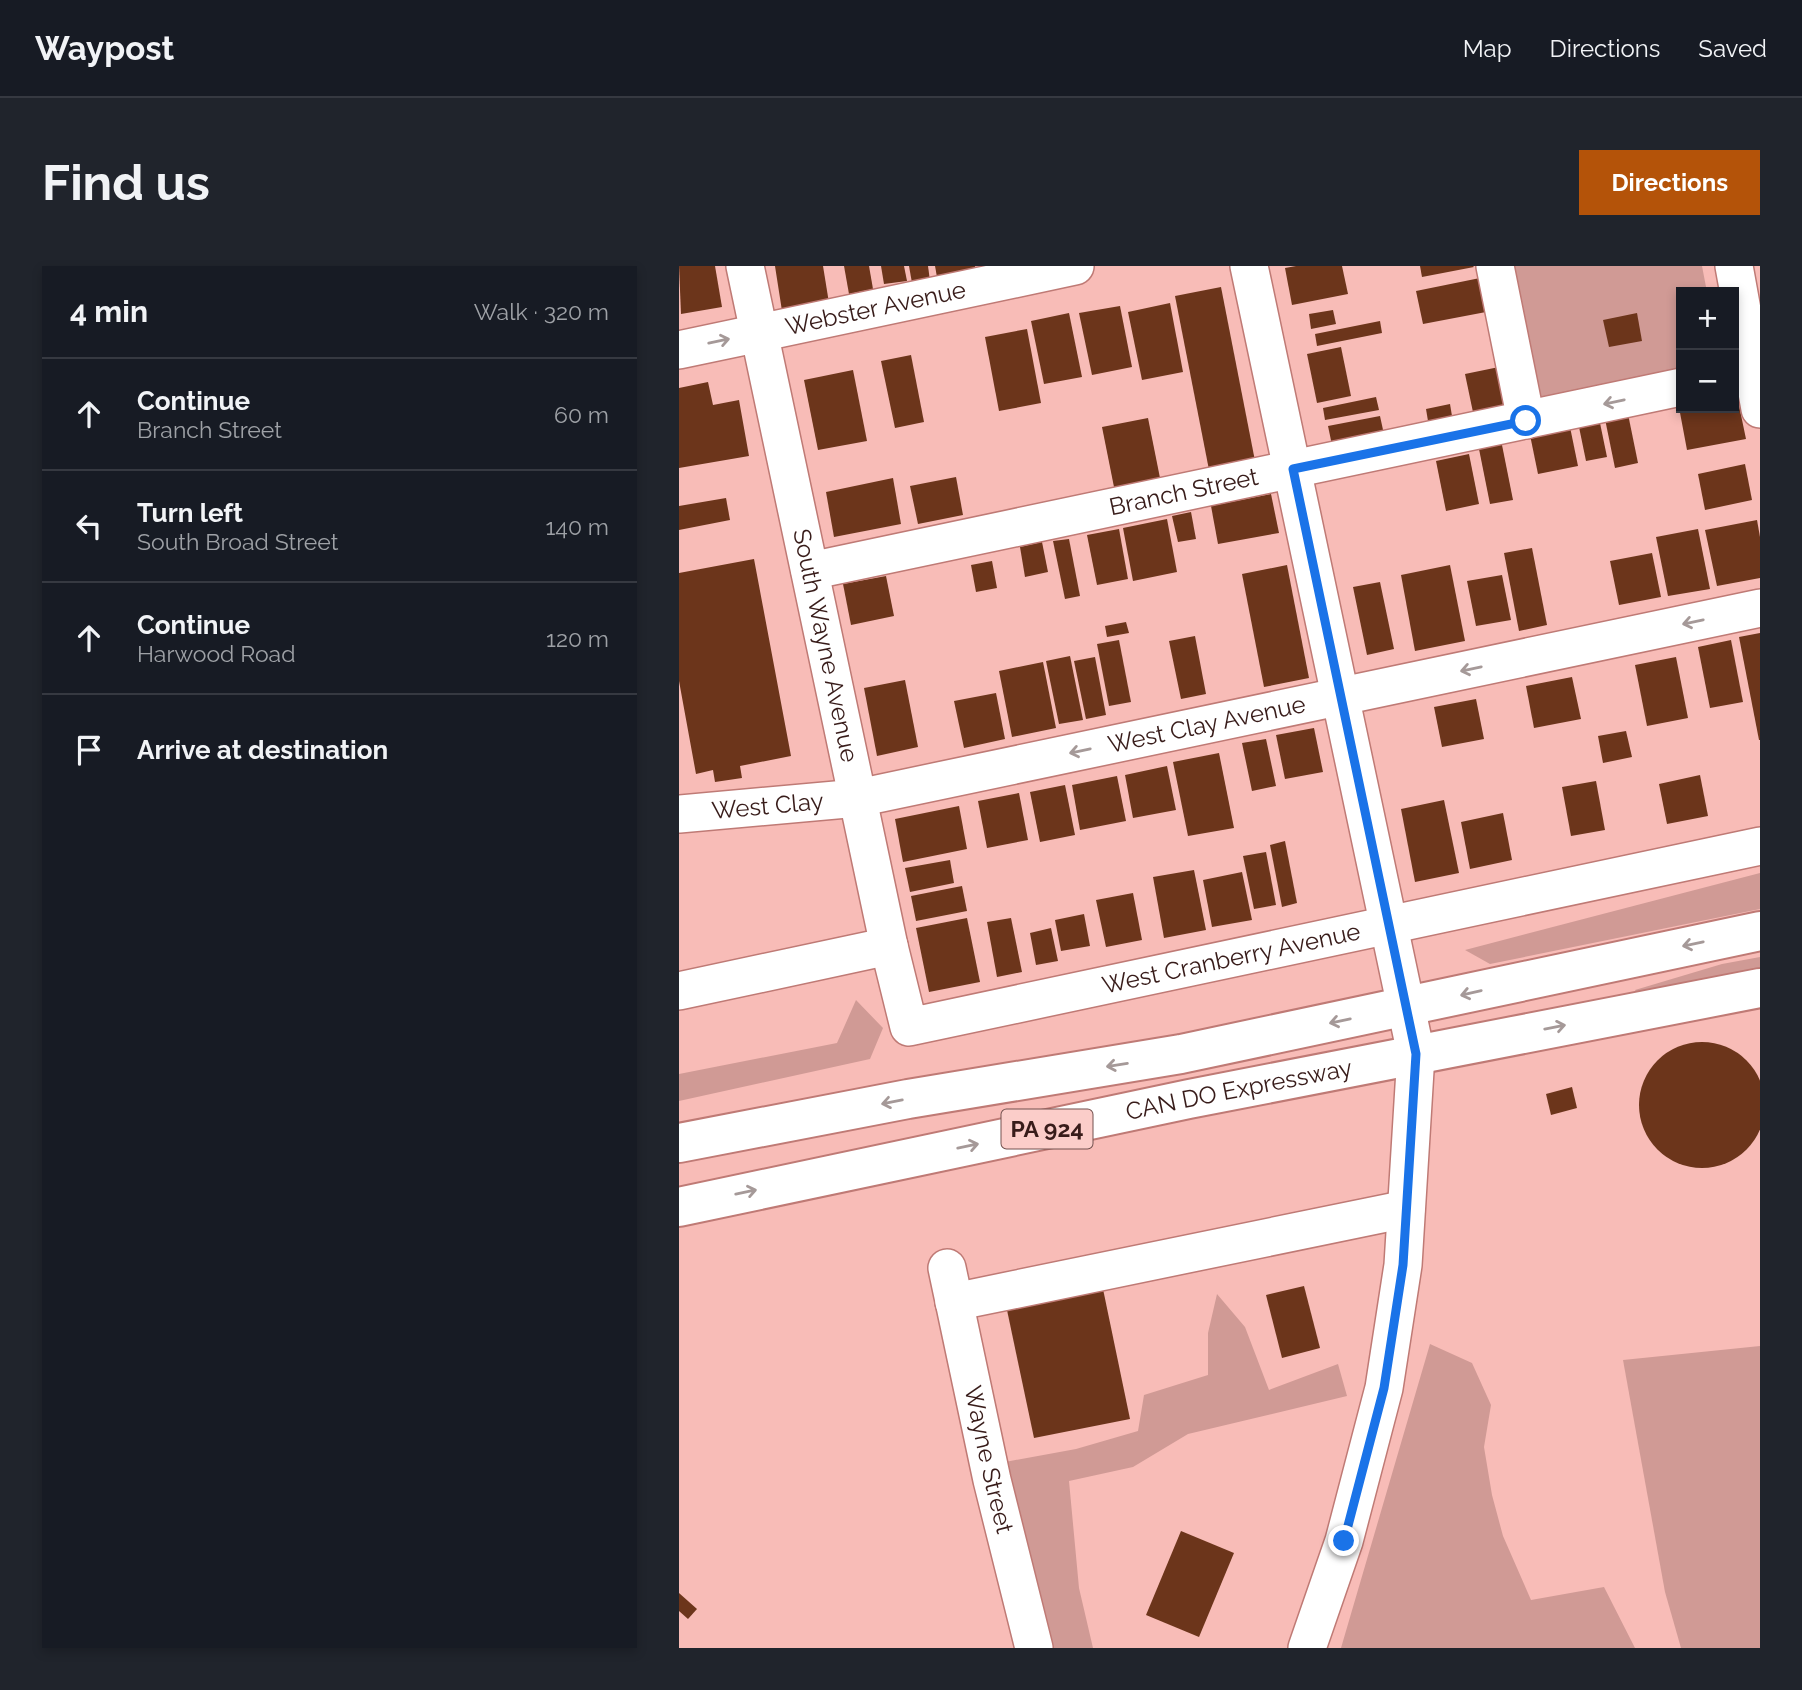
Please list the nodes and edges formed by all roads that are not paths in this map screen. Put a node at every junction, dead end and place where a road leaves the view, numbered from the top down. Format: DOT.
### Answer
graph roads {
  1 [pos="745,266"];
  2 [pos="1075,266"];
  3 [pos="1249,266"];
  4 [pos="1495,266"];
  5 [pos="1734,266"];
  6 [pos="1004,273"];
  7 [pos="759,333"];
  8 [pos="679,350"];
  9 [pos="1748,373"];
  10 [pos="1676,388"];
  11 [pos="1760,409"];
  12 [pos="1526,421"];
  13 [pos="1293,469"];
  14 [pos="810,571"];
  15 [pos="1760,608"];
  16 [pos="1341,696"];
  17 [pos="858,798"];
  18 [pos="679,814"];
  19 [pos="1760,846"];
  20 [pos="1389,924"];
  21 [pos="1760,931"];
  22 [pos="889,946"];
  23 [pos="1760,988"];
  24 [pos="679,991"];
  25 [pos="1407,1008"];
  26 [pos="909,1027"];
  27 [pos="1416,1054"];
  28 [pos="679,1143"];
  29 [pos="679,1207"];
  30 [pos="1406,1209"];
  31 [pos="1034,1648"];
  32 [pos="1307,1648"];
  1 -- 7 [label="street, South Wayne Avenue"];
  2 -- 6 [label="street, Webster Avenue"];
  3 -- 13 [label="street"];
  4 -- 12 [label="street"];
  5 -- 9 [label="street"];
  6 -- 7 [label="street, Webster Avenue"];
  8 -- 7 [label="street, Webster Avenue, one-way"];
  7 -- 14 [label="street, South Wayne Avenue"];
  9 -- 11 [label="street"];
  10 -- 12 [label="street, Branch Street, one-way"];
  12 -- 13 [label="street, Branch Street"];
  13 -- 14 [label="street, Branch Street"];
  13 -- 16 [label="street"];
  14 -- 17 [label="street, South Wayne Avenue"];
  15 -- 16 [label="street, West Clay Avenue, one-way"];
  16 -- 17 [label="street, West Clay Avenue, one-way"];
  16 -- 20 [label="street"];
  17 -- 18 [label="street, West Clay"];
  17 -- 22 [label="street, South Wayne Avenue"];
  19 -- 20 [label="street, West Cranberry Avenue"];
  20 -- 25 [label="street"];
  20 -- 26 [label="street, West Cranberry Avenue"];
  21 -- 25 [label="main road, CAN DO Expressway / PA 924, one-way"];
  22 -- 24 [label="street"];
  22 -- 26 [label="street, South Wayne Avenue"];
  27 -- 23 [label="main road, CAN DO Expressway / PA 924, one-way"];
  25 -- 27 [label="street"];
  25 -- 28 [label="main road, CAN DO Expressway / PA 924, one-way"];
  29 -- 27 [label="main road, CAN DO Expressway / PA 924, one-way"];
  27 -- 30 [label="street"];
  30 -- 31 [label="street, Wayne Street"];
  30 -- 32 [label="street"];
}
